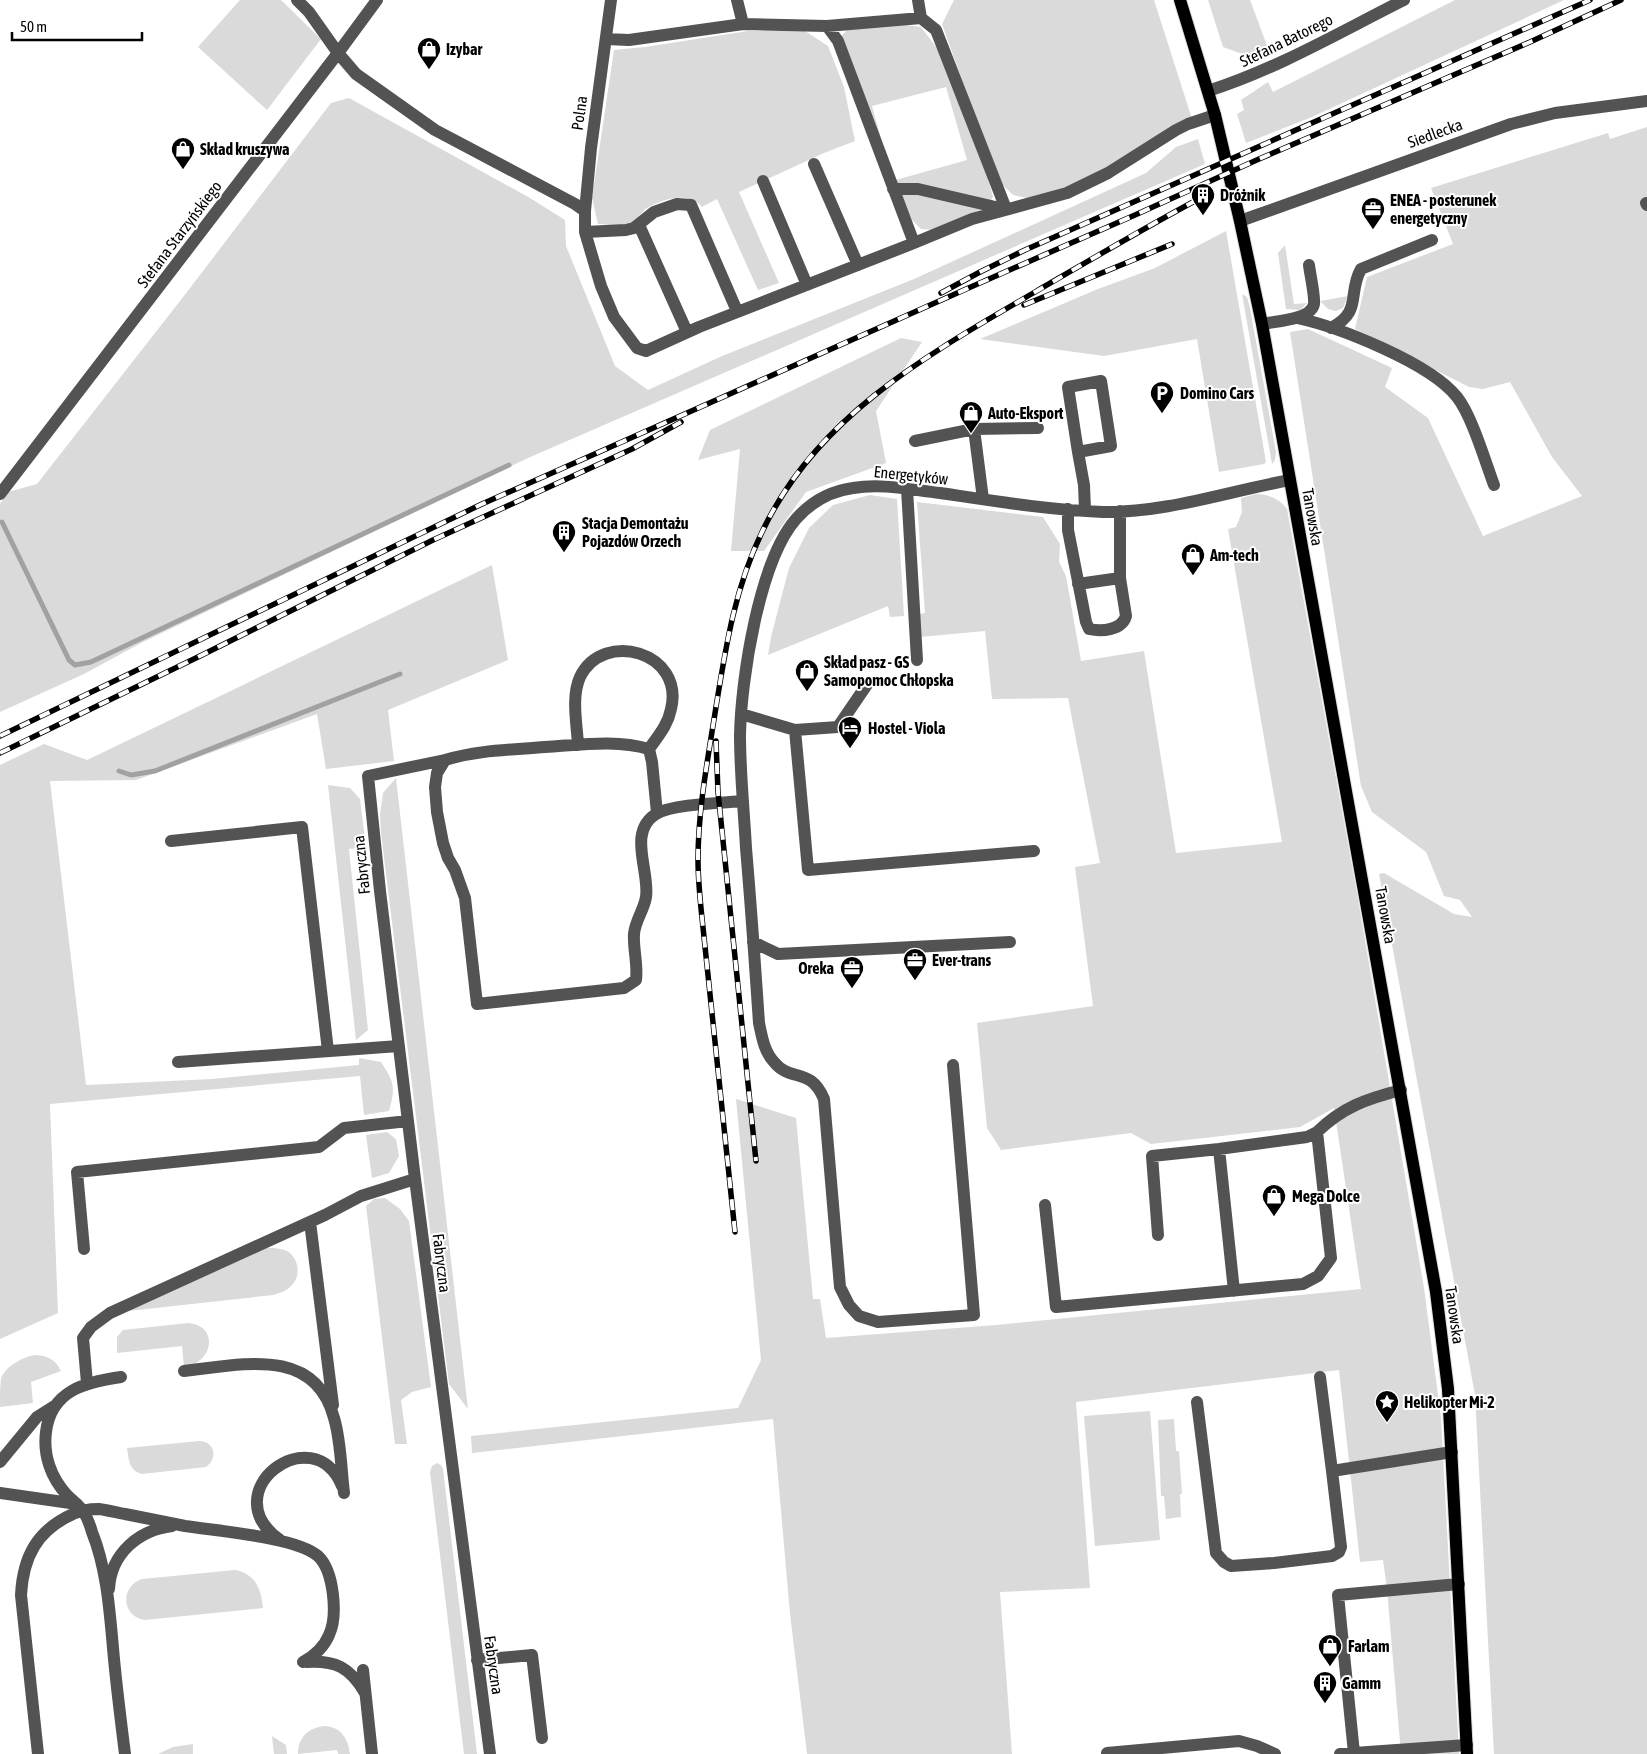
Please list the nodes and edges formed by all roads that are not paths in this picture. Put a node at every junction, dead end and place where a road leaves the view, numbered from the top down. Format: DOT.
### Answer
graph roads {
  1 [pos="297,0"];
  2 [pos="377,0"];
  3 [pos="612,0"];
  4 [pos="737,0"];
  5 [pos="918,0"];
  6 [pos="1180,0"];
  7 [pos="1404,0"];
  8 [pos="921,18"];
  9 [pos="743,24"];
  10 [pos="826,26"];
  11 [pos="606,39"];
  12 [pos="338,53"];
  13 [pos="1208,91"];
  14 [pos="1647,101"];
  15 [pos="1215,115"];
  16 [pos="814,164"];
  17 [pos="763,181"];
  18 [pos="893,189"];
  19 [pos="1006,209"];
  20 [pos="585,211"];
  21 [pos="1240,221"];
  22 [pos="639,225"];
  23 [pos="585,232"];
  24 [pos="1432,240"];
  25 [pos="914,243"];
  26 [pos="858,265"];
  27 [pos="1309,265"];
  28 [pos="807,285"];
  29 [pos="738,311"];
  30 [pos="1296,318"];
  31 [pos="1262,324"];
  32 [pos="1331,328"];
  33 [pos="687,332"];
  34 [pos="1038,428"];
  35 [pos="974,429"];
  36 [pos="915,441"];
  37 [pos="1078,452"];
  38 [pos="1290,480"];
  39 [pos="1494,486"];
  40 [pos="908,489"];
  41 [pos="3,490"];
  42 [pos="983,499"];
  43 [pos="1068,509"];
  44 [pos="1085,510"];
  45 [pos="1120,511"];
  46 [pos="1120,578"];
  47 [pos="1078,584"];
  48 [pos="917,660"];
  49 [pos="868,682"];
  50 [pos="742,714"];
  51 [pos="795,730"];
  52 [pos="578,745"];
  53 [pos="649,749"];
  54 [pos="445,760"];
  55 [pos="743,801"];
  56 [pos="657,813"];
  57 [pos="171,841"];
  58 [pos="1034,851"];
  59 [pos="753,942"];
  60 [pos="1010,942"];
  61 [pos="399,1046"];
  62 [pos="328,1051"];
  63 [pos="178,1062"];
  64 [pos="953,1065"];
  65 [pos="1401,1090"];
  66 [pos="408,1121"];
  67 [pos="1317,1132"];
  68 [pos="1219,1149"];
  69 [pos="415,1179"];
  70 [pos="1045,1205"];
  71 [pos="310,1222"];
  72 [pos="1158,1235"];
  73 [pos="84,1249"];
  74 [pos="1234,1291"];
  75 [pos="184,1371"];
  76 [pos="1320,1376"];
  77 [pos="122,1377"];
  78 [pos="87,1383"];
  79 [pos="1197,1402"];
  80 [pos="56,1405"];
  81 [pos="335,1420"];
  82 [pos="1452,1452"];
  83 [pos="0,1462"];
  84 [pos="1332,1471"];
  85 [pos="0,1493"];
  86 [pos="80,1507"];
  87 [pos="187,1526"];
  88 [pos="280,1541"];
  89 [pos="1459,1584"];
  90 [pos="108,1598"];
  91 [pos="477,1660"];
  92 [pos="363,1670"];
  93 [pos="366,1695"];
  94 [pos="542,1738"];
  95 [pos="1467,1749"];
  96 [pos="1107,1753"];
  97 [pos="1354,1753"];
  98 [pos="38,1754"];
  99 [pos="125,1754"];
  100 [pos="372,1754"];
  101 [pos="490,1754"];
  102 [pos="1275,1754"];
  103 [pos="1340,1754"];
  1 -- 12 [label="street"];
  2 -- 12 [label="street, Stefana Starzyńskiego"];
  3 -- 11 [label="street, Polna"];
  4 -- 9 [label="street"];
  5 -- 8 [label="street"];
  6 -- 13 [label="main road, Tanowska"];
  7 -- 13 [label="street, Stefana Batorego"];
  8 -- 10 [label="street"];
  8 -- 19 [label="street"];
  9 -- 10 [label="street"];
  9 -- 11 [label="street"];
  10 -- 18 [label="street"];
  11 -- 20 [label="street, Polna"];
  12 -- 20 [label="street"];
  12 -- 41 [label="street, Stefana Starzyńskiego"];
  13 -- 15 [label="main road, Tanowska"];
  14 -- 21 [label="street, Siedlecka"];
  15 -- 19 [label="street, Polna"];
  15 -- 21 [label="main road, Tanowska"];
  16 -- 26 [label="street"];
  17 -- 28 [label="street"];
  18 -- 19 [label="street"];
  18 -- 25 [label="street"];
  19 -- 25 [label="street, Polna"];
  20 -- 23 [label="street, Polna"];
  21 -- 31 [label="main road, Tanowska"];
  22 -- 23 [label="street"];
  22 -- 29 [label="street"];
  22 -- 33 [label="street"];
  23 -- 33 [label="street, Polna"];
  24 -- 32 [label="street"];
  25 -- 26 [label="street, Polna"];
  26 -- 28 [label="street, Polna"];
  27 -- 30 [label="street"];
  28 -- 29 [label="street, Polna"];
  29 -- 33 [label="street, Polna"];
  30 -- 31 [label="street"];
  30 -- 32 [label="street"];
  31 -- 38 [label="main road, Tanowska"];
  32 -- 39 [label="street"];
  34 -- 35 [label="street"];
  35 -- 36 [label="street"];
  35 -- 42 [label="street"];
  37 -- 37 [label="street"];
  37 -- 44 [label="street"];
  38 -- 45 [label="street, Energetyków"];
  38 -- 65 [label="main road, Tanowska"];
  40 -- 42 [label="street, Energetyków"];
  40 -- 48 [label="street"];
  40 -- 50 [label="street, Energetyków"];
  42 -- 43 [label="street, Energetyków"];
  43 -- 44 [label="street, Energetyków"];
  43 -- 47 [label="street"];
  44 -- 45 [label="street, Energetyków"];
  45 -- 46 [label="street"];
  46 -- 47 [label="street"];
  46 -- 47 [label="street"];
  49 -- 51 [label="street"];
  50 -- 51 [label="street"];
  50 -- 55 [label="street, Energetyków"];
  51 -- 58 [label="street"];
  52 -- 53 [label="street"];
  52 -- 53 [label="street"];
  52 -- 54 [label="street"];
  53 -- 56 [label="street"];
  54 -- 56 [label="street"];
  54 -- 61 [label="street, Fabryczna"];
  55 -- 56 [label="street"];
  55 -- 59 [label="street, Energetyków"];
  57 -- 62 [label="street"];
  59 -- 60 [label="street"];
  59 -- 64 [label="street, Energetyków"];
  61 -- 62 [label="street"];
  61 -- 66 [label="street, Fabryczna"];
  62 -- 63 [label="street"];
  65 -- 67 [label="street"];
  65 -- 82 [label="main road, Tanowska"];
  66 -- 69 [label="street, Fabryczna"];
  66 -- 73 [label="street"];
  67 -- 68 [label="street"];
  67 -- 74 [label="street"];
  68 -- 72 [label="street"];
  68 -- 74 [label="street"];
  69 -- 71 [label="street"];
  69 -- 91 [label="street, Fabryczna"];
  70 -- 74 [label="street"];
  71 -- 78 [label="street"];
  71 -- 81 [label="street"];
  75 -- 81 [label="street"];
  76 -- 84 [label="street"];
  77 -- 78 [label="street"];
  78 -- 80 [label="street"];
  79 -- 84 [label="street"];
  80 -- 83 [label="street"];
  80 -- 86 [label="street"];
  81 -- 88 [label="street"];
  82 -- 84 [label="street"];
  82 -- 89 [label="main road, Tanowska"];
  85 -- 86 [label="street"];
  86 -- 87 [label="street"];
  86 -- 90 [label="street"];
  86 -- 98 [label="street"];
  87 -- 88 [label="street"];
  87 -- 90 [label="street"];
  88 -- 93 [label="street"];
  89 -- 95 [label="main road, Tanowska"];
  89 -- 97 [label="street"];
  90 -- 99 [label="street"];
  91 -- 94 [label="street"];
  91 -- 101 [label="street, Fabryczna"];
  92 -- 93 [label="street"];
  93 -- 100 [label="street"];
  95 -- 97 [label="street"];
  96 -- 102 [label="street"];
  97 -- 103 [label="street"];
}
